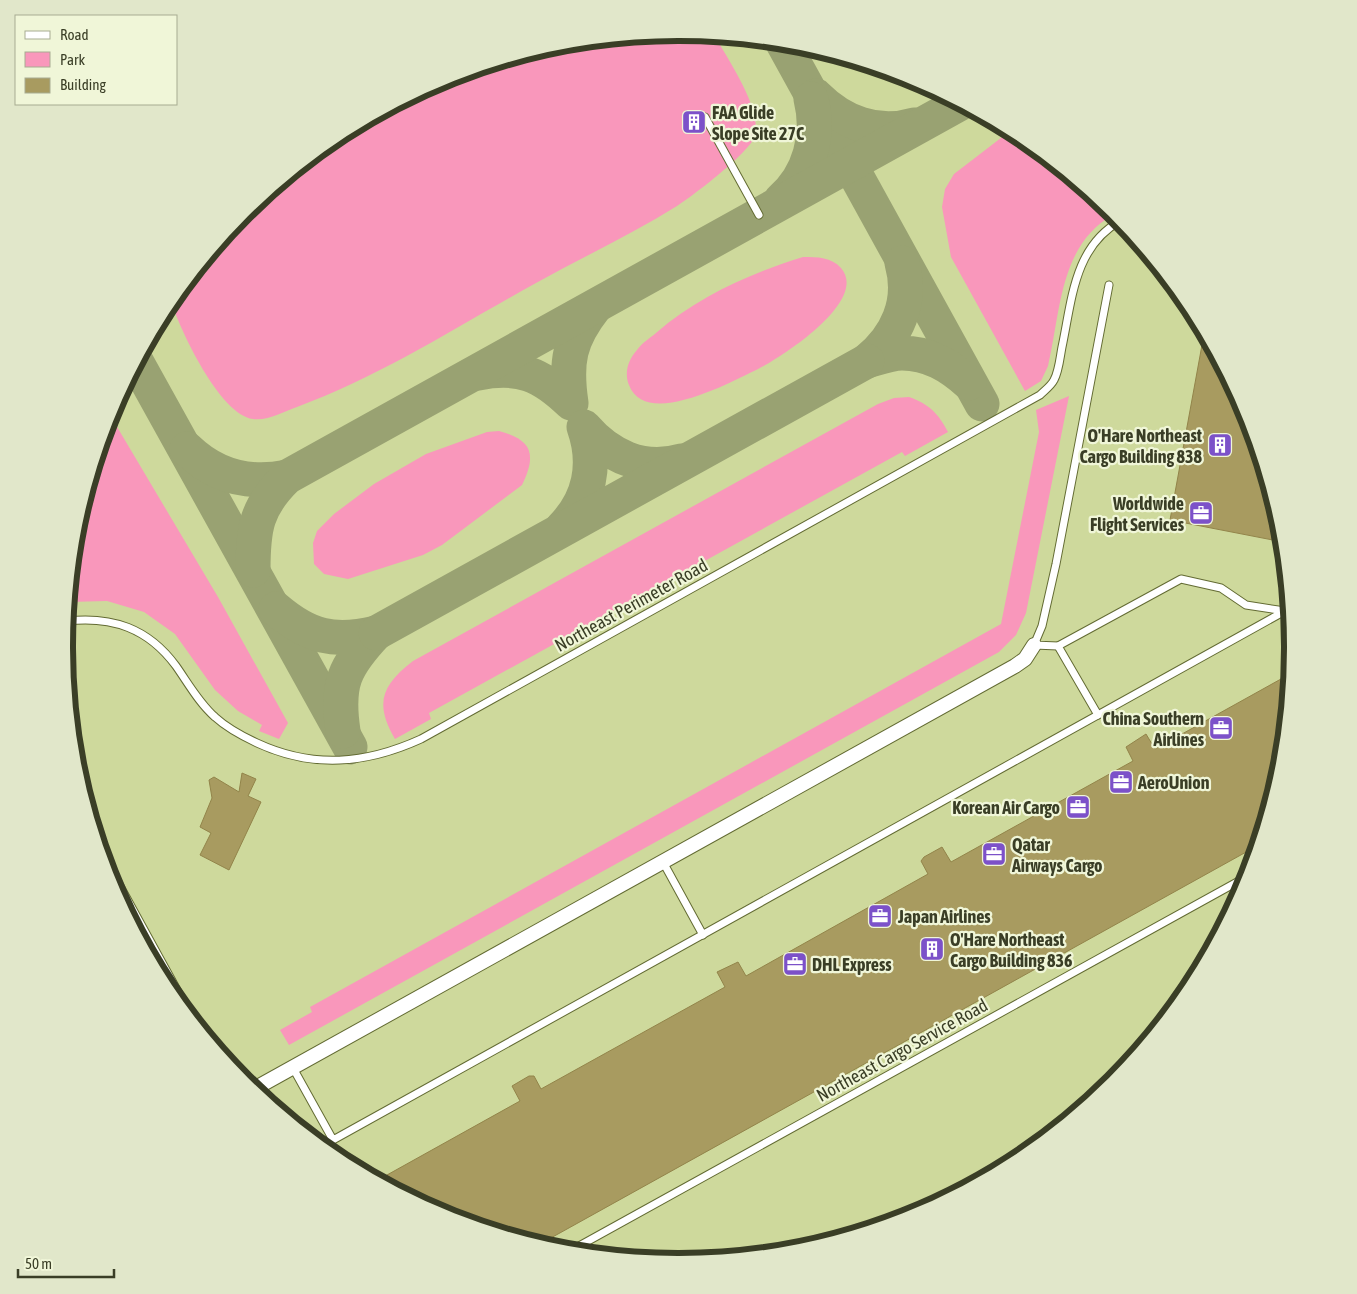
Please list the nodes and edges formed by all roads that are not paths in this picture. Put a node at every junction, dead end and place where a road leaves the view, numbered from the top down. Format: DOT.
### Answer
graph roads {
  1 [pos="705,117"];
  2 [pos="759,215"];
  3 [pos="1114,226"];
  4 [pos="1109,285"];
  5 [pos="1283,611"];
  6 [pos="1283,614"];
  7 [pos="74,621"];
  8 [pos="1034,645"];
  9 [pos="1058,646"];
  10 [pos="1098,715"];
  11 [pos="663,862"];
  12 [pos="1237,882"];
  13 [pos="703,935"];
  14 [pos="293,1068"];
  15 [pos="262,1086"];
  16 [pos="581,1245"];
  1 -- 2 [label="lane"];
  3 -- 7 [label="lane, Northeast Perimeter Road"];
  4 -- 8 [label="lane"];
  5 -- 9 [label="lane"];
  6 -- 10 [label="lane"];
  8 -- 9 [label="lane"];
  8 -- 11 [label="street"];
  9 -- 10 [label="lane"];
  10 -- 13 [label="lane"];
  11 -- 13 [label="lane"];
  11 -- 14 [label="street"];
  12 -- 16 [label="lane, Northeast Cargo Service Road"];
  13 -- 14 [label="lane"];
  14 -- 15 [label="street"];
}
